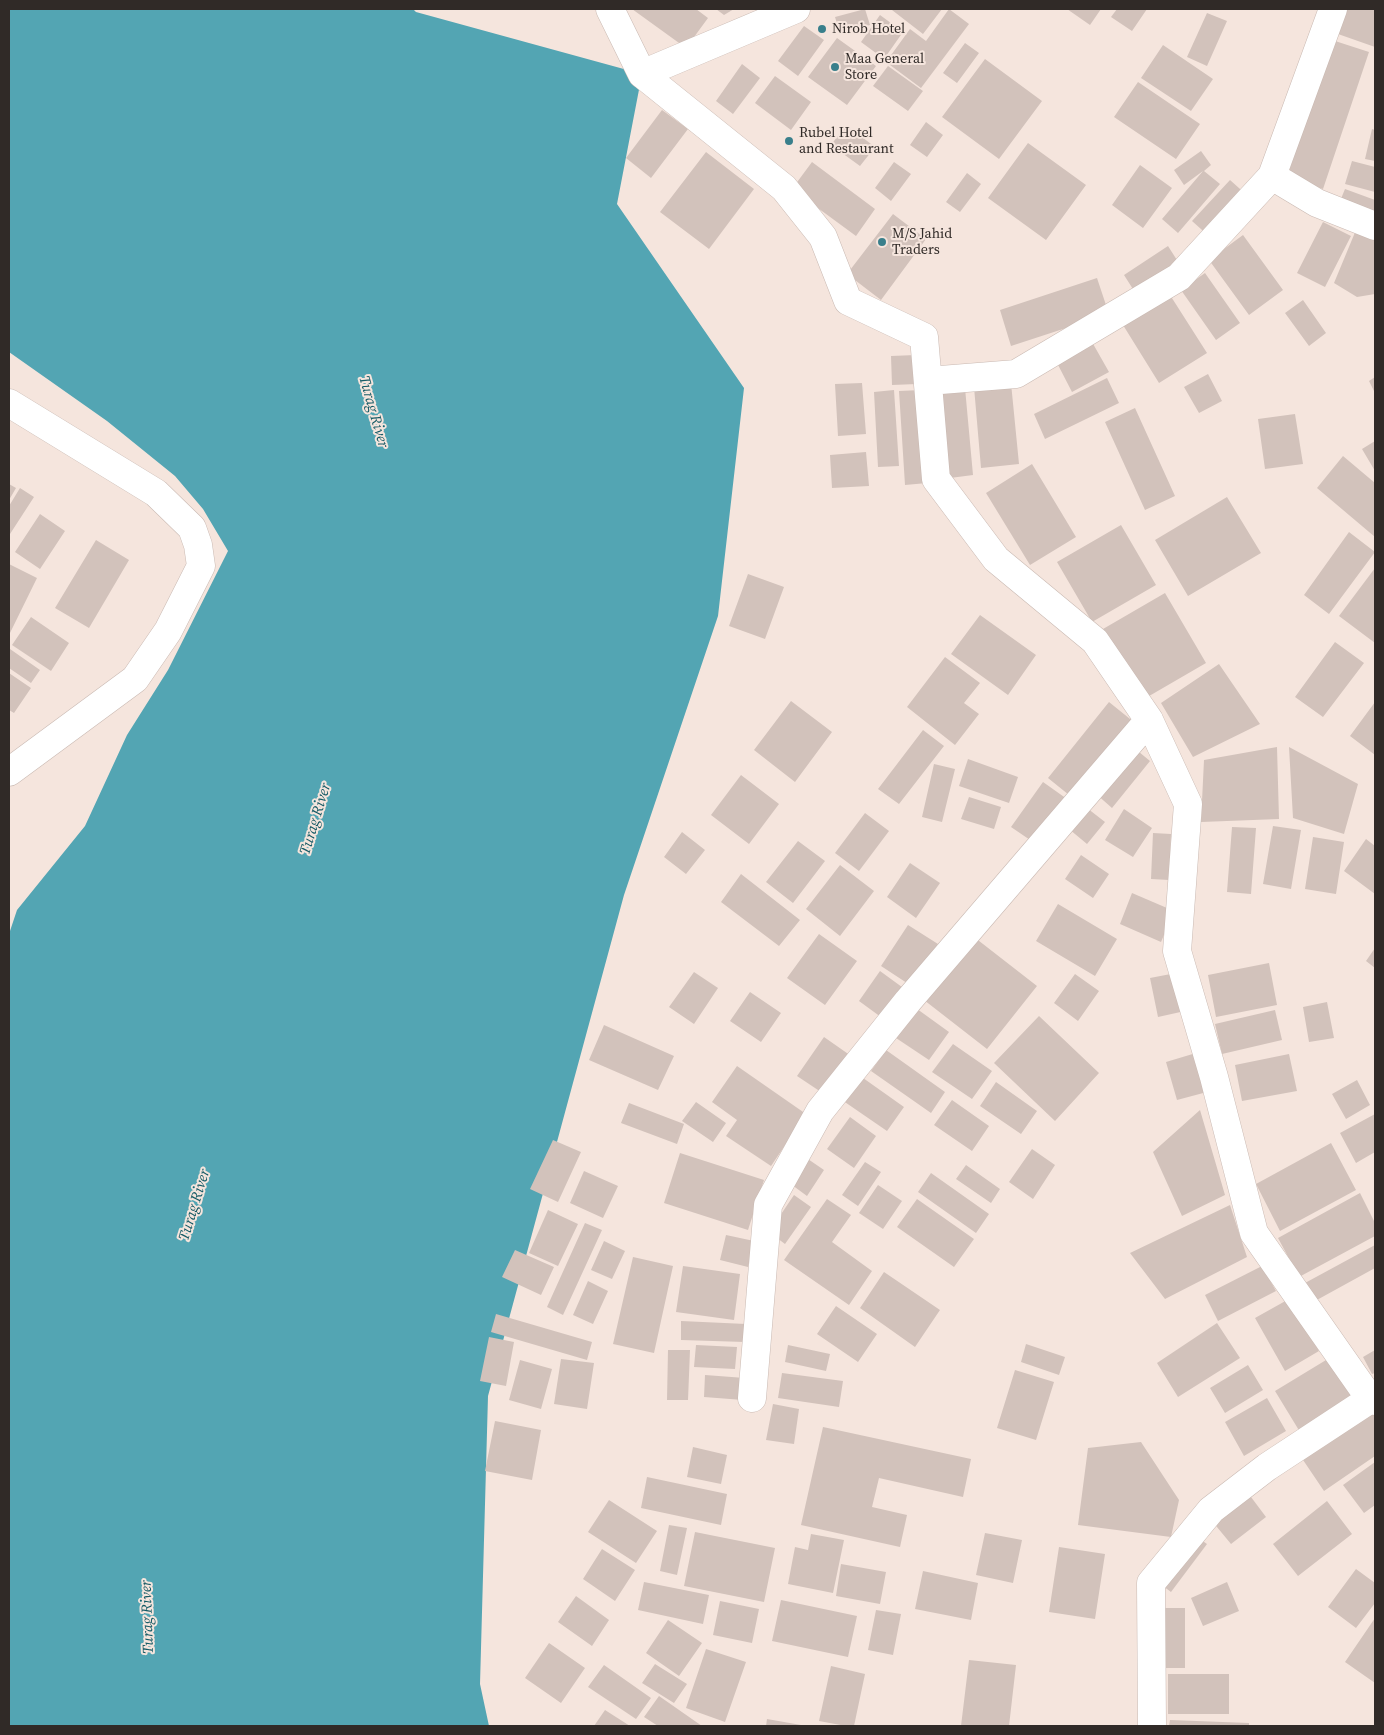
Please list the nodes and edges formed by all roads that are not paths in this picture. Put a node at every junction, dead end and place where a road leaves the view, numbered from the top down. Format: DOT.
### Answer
graph roads {
  1 [pos="610,9"];
  2 [pos="796,9"];
  3 [pos="1333,9"];
  4 [pos="642,74"];
  5 [pos="1272,176"];
  6 [pos="1375,226"];
  7 [pos="928,381"];
  8 [pos="9,403"];
  9 [pos="1149,720"];
  10 [pos="9,772"];
  11 [pos="752,1398"];
  12 [pos="1374,1399"];
  13 [pos="1152,1726"];
  1 -- 4 [label="street"];
  2 -- 4 [label="street"];
  3 -- 5 [label="street"];
  4 -- 7 [label="street"];
  5 -- 6 [label="street"];
  5 -- 7 [label="street"];
  7 -- 9 [label="street"];
  8 -- 10 [label="street"];
  9 -- 11 [label="street"];
  9 -- 12 [label="street"];
  12 -- 13 [label="street"];
}
